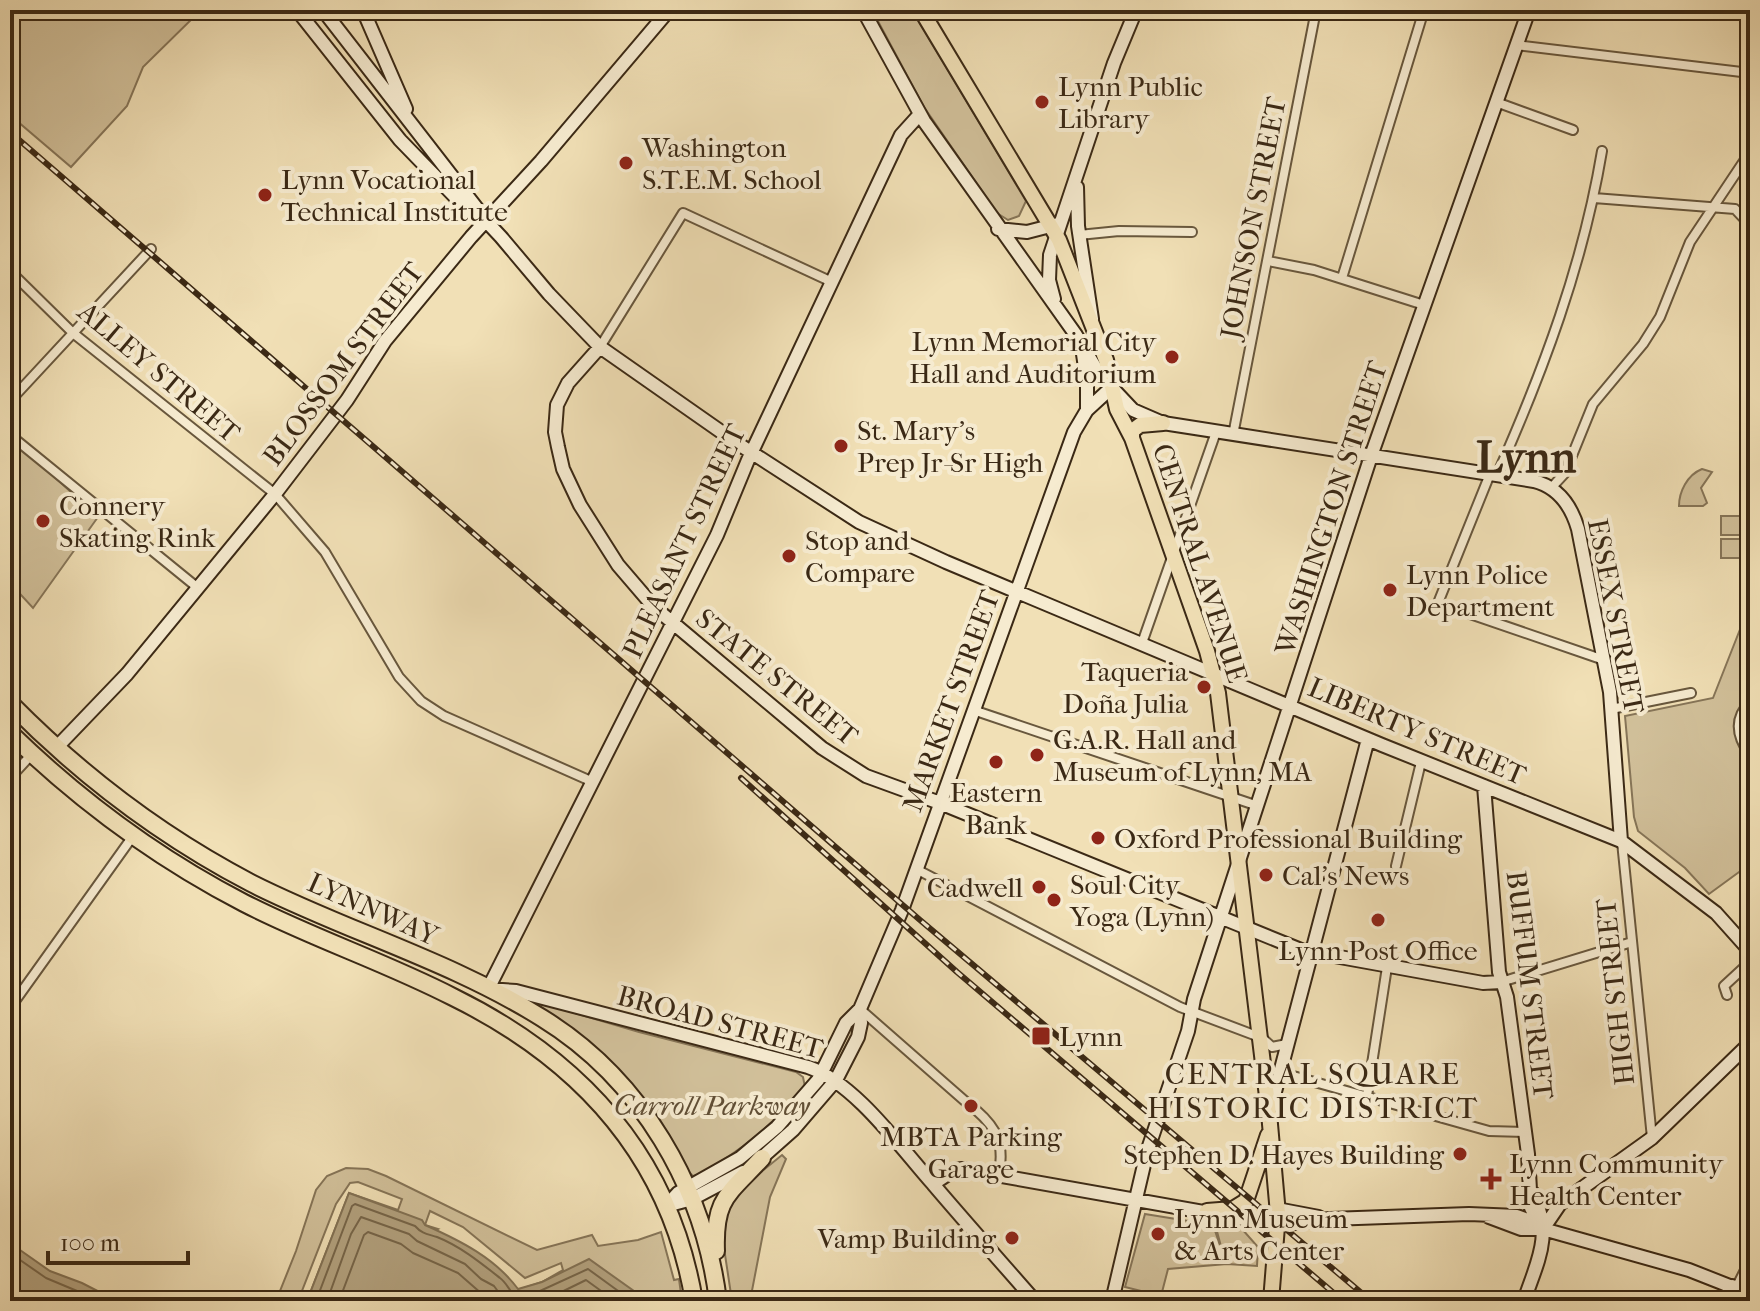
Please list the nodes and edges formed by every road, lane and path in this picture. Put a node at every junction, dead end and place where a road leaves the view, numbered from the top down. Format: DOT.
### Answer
graph roads {
  1 [pos="297,10"];
  2 [pos="323,10"];
  3 [pos="669,10"];
  4 [pos="863,10"];
  5 [pos="921,10"];
  6 [pos="1136,10"];
  7 [pos="1316,10"];
  8 [pos="1424,10"];
  9 [pos="1529,10"];
  10 [pos="368,13"];
  11 [pos="1516,45"];
  12 [pos="1750,73"];
  13 [pos="1496,102"];
  14 [pos="920,114"];
  15 [pos="414,126"];
  16 [pos="1573,130"];
  17 [pos="1602,151"];
  18 [pos="1750,152"];
  19 [pos="1079,168"];
  20 [pos="1594,198"];
  21 [pos="1711,207"];
  22 [pos="1077,217"];
  23 [pos="486,221"];
  24 [pos="1750,225"];
  25 [pos="1056,228"];
  26 [pos="998,229"];
  27 [pos="1192,232"];
  28 [pos="1079,235"];
  29 [pos="151,249"];
  30 [pos="1268,261"];
  31 [pos="10,271"];
  32 [pos="1342,278"];
  33 [pos="832,282"];
  34 [pos="1424,305"];
  35 [pos="1061,314"];
  36 [pos="1092,326"];
  37 [pos="73,333"];
  38 [pos="1076,335"];
  39 [pos="600,347"];
  40 [pos="1112,387"];
  41 [pos="10,401"];
  42 [pos="1087,410"];
  43 [pos="1163,423"];
  44 [pos="1216,432"];
  45 [pos="10,435"];
  46 [pos="1233,435"];
  47 [pos="1132,438"];
  48 [pos="752,453"];
  49 [pos="1371,456"];
  50 [pos="1493,475"];
  51 [pos="1552,487"];
  52 [pos="275,494"];
  53 [pos="1173,555"];
  54 [pos="198,588"];
  55 [pos="1017,591"];
  56 [pos="673,623"];
  57 [pos="1142,643"];
  58 [pos="1605,660"];
  59 [pos="1214,673"];
  60 [pos="1691,693"];
  61 [pos="1750,702"];
  62 [pos="10,703"];
  63 [pos="1291,705"];
  64 [pos="1611,709"];
  65 [pos="973,710"];
  66 [pos="10,733"];
  67 [pos="1368,739"];
  68 [pos="56,748"];
  69 [pos="1750,755"];
  70 [pos="37,759"];
  71 [pos="1421,762"];
  72 [pos="10,778"];
  73 [pos="593,782"];
  74 [pos="1484,786"];
  75 [pos="1231,797"];
  76 [pos="940,803"];
  77 [pos="1258,806"];
  78 [pos="133,836"];
  79 [pos="1621,841"];
  80 [pos="1239,865"];
  81 [pos="1396,866"];
  82 [pos="916,869"];
  83 [pos="1222,917"];
  84 [pos="1247,928"];
  85 [pos="1632,942"];
  86 [pos="1750,951"];
  87 [pos="1311,953"];
  88 [pos="1750,962"];
  89 [pos="1387,967"];
  90 [pos="1501,982"];
  91 [pos="488,989"];
  92 [pos="1727,995"];
  93 [pos="10,1008"];
  94 [pos="860,1009"];
  95 [pos="1191,1012"];
  96 [pos="1262,1038"];
  97 [pos="1750,1043"];
  98 [pos="1287,1044"];
  99 [pos="1279,1072"];
  100 [pos="823,1073"];
  101 [pos="836,1080"];
  102 [pos="813,1096"];
  103 [pos="1367,1096"];
  104 [pos="966,1102"];
  105 [pos="976,1110"];
  106 [pos="1270,1120"];
  107 [pos="1525,1132"];
  108 [pos="1652,1138"];
  109 [pos="762,1158"];
  110 [pos="999,1175"];
  111 [pos="933,1184"];
  112 [pos="696,1190"];
  113 [pos="1136,1199"];
  114 [pos="666,1206"];
  115 [pos="1277,1209"];
  116 [pos="1207,1211"];
  117 [pos="1330,1219"];
  118 [pos="1277,1225"];
  119 [pos="1543,1229"];
  120 [pos="1750,1260"];
  121 [pos="1734,1287"];
  122 [pos="1750,1294"];
  123 [pos="694,1301"];
  124 [pos="718,1301"];
  125 [pos="1035,1301"];
  126 [pos="1112,1301"];
  127 [pos="1271,1301"];
  128 [pos="1524,1301"];
  129 [pos="1723,1301"];
  1 -- 23 [label="main road"];
  2 -- 15 [label="main road"];
  3 -- 23 [label="main road, BLOSSOM STREET"];
  4 -- 14 [label="main road"];
  5 -- 25 [label="main road, CENTRAL AVENUE"];
  6 -- 19 [label="main road"];
  7 -- 30 [label="street, JOHNSON STREET"];
  8 -- 32 [label="street"];
  9 -- 11 [label="main road, WASHINGTON STREET"];
  10 -- 15 [label="main road"];
  11 -- 12 [label="street"];
  11 -- 13 [label="main road, WASHINGTON STREET"];
  13 -- 16 [label="street"];
  13 -- 34 [label="main road, WASHINGTON STREET"];
  14 -- 26 [label="main road"];
  14 -- 33 [label="main road, PLEASANT STREET"];
  15 -- 23 [label="main road"];
  17 -- 20 [label="street"];
  18 -- 21 [label="street"];
  19 -- 22 [label="main road"];
  19 -- 25 [label="main road"];
  20 -- 21 [label="street"];
  20 -- 50 [label="street"];
  21 -- 24 [label="street"];
  21 -- 51 [label="street"];
  22 -- 25 [label="main road"];
  22 -- 28 [label="main road"];
  23 -- 39 [label="main road, LIBERTY STREET"];
  23 -- 52 [label="main road, BLOSSOM STREET"];
  25 -- 26 [label="main road"];
  25 -- 35 [label="main road"];
  25 -- 36 [label="main road, CENTRAL AVENUE"];
  26 -- 35 [label="main road"];
  27 -- 28 [label="street"];
  28 -- 36 [label="main road"];
  29 -- 37 [label="street"];
  30 -- 32 [label="street"];
  30 -- 46 [label="street, JOHNSON STREET"];
  31 -- 37 [label="street, ALLEY STREET"];
  32 -- 34 [label="street"];
  33 -- 39 [label="street"];
  33 -- 48 [label="main road, PLEASANT STREET"];
  34 -- 49 [label="main road, WASHINGTON STREET"];
  35 -- 38 [label="main road"];
  36 -- 40 [label="main road, CENTRAL AVENUE"];
  37 -- 41 [label="street"];
  37 -- 52 [label="street, ALLEY STREET"];
  38 -- 40 [label="main road"];
  38 -- 42 [label="main road, MARKET STREET"];
  39 -- 48 [label="main road, LIBERTY STREET"];
  39 -- 56 [label="main road, STATE STREET"];
  40 -- 42 [label="main road, MARKET STREET"];
  40 -- 43 [label="main road"];
  40 -- 47 [label="main road, CENTRAL AVENUE"];
  42 -- 55 [label="main road, MARKET STREET"];
  43 -- 44 [label="main road"];
  43 -- 47 [label="main road"];
  44 -- 46 [label="main road"];
  44 -- 53 [label="street"];
  45 -- 54 [label="street"];
  46 -- 49 [label="main road"];
  47 -- 53 [label="main road, CENTRAL AVENUE"];
  48 -- 55 [label="main road, LIBERTY STREET"];
  48 -- 56 [label="main road, PLEASANT STREET"];
  49 -- 50 [label="main road"];
  49 -- 63 [label="main road, WASHINGTON STREET"];
  50 -- 51 [label="main road"];
  50 -- 58 [label="street"];
  51 -- 58 [label="main road, ESSEX STREET"];
  52 -- 54 [label="main road, BLOSSOM STREET"];
  52 -- 73 [label="street, ALLEY STREET"];
  53 -- 57 [label="street"];
  53 -- 59 [label="main road, CENTRAL AVENUE"];
  54 -- 68 [label="main road, BLOSSOM STREET"];
  55 -- 57 [label="main road, LIBERTY STREET"];
  55 -- 65 [label="main road, MARKET STREET"];
  56 -- 73 [label="main road, PLEASANT STREET"];
  56 -- 76 [label="main road, STATE STREET"];
  57 -- 59 [label="main road, LIBERTY STREET"];
  58 -- 64 [label="main road, ESSEX STREET"];
  59 -- 63 [label="main road, LIBERTY STREET"];
  59 -- 75 [label="main road, CENTRAL AVENUE"];
  60 -- 64 [label="street"];
  61 -- 69 [label="street"];
  62 -- 68 [label="highway, LYNNWAY"];
  63 -- 67 [label="main road, LIBERTY STREET"];
  63 -- 77 [label="main road, WASHINGTON STREET"];
  64 -- 79 [label="main road, ESSEX STREET"];
  65 -- 75 [label="street"];
  65 -- 76 [label="main road, MARKET STREET"];
  66 -- 70 [label="highway, LYNNWAY"];
  67 -- 71 [label="main road, LIBERTY STREET"];
  67 -- 87 [label="main road"];
  68 -- 70 [label="highway"];
  68 -- 91 [label="highway, LYNNWAY"];
  70 -- 72 [label="street"];
  70 -- 78 [label="highway, LYNNWAY"];
  71 -- 74 [label="main road, LIBERTY STREET"];
  71 -- 81 [label="street"];
  73 -- 91 [label="main road, PLEASANT STREET"];
  74 -- 79 [label="main road, LIBERTY STREET"];
  74 -- 90 [label="main road, BUFFUM STREET"];
  75 -- 77 [label="street"];
  75 -- 80 [label="main road, CENTRAL AVENUE"];
  76 -- 82 [label="main road, MARKET STREET"];
  76 -- 83 [label="main road, STATE STREET"];
  77 -- 80 [label="main road, WASHINGTON STREET"];
  78 -- 93 [label="street"];
  78 -- 114 [label="highway, LYNNWAY"];
  79 -- 85 [label="street, HIGH STREET"];
  79 -- 86 [label="main road"];
  80 -- 83 [label="main road, WASHINGTON STREET"];
  80 -- 84 [label="main road, CENTRAL AVENUE"];
  82 -- 94 [label="main road, MARKET STREET"];
  82 -- 95 [label="street"];
  83 -- 84 [label="main road, STATE STREET"];
  83 -- 95 [label="main road, WASHINGTON STREET"];
  84 -- 87 [label="main road, STATE STREET"];
  84 -- 96 [label="main road, CENTRAL AVENUE"];
  85 -- 90 [label="street"];
  85 -- 108 [label="street, HIGH STREET"];
  87 -- 89 [label="main road, STATE STREET"];
  87 -- 98 [label="main road"];
  88 -- 92 [label="street"];
  89 -- 90 [label="main road, STATE STREET"];
  89 -- 103 [label="street"];
  90 -- 107 [label="main road, BUFFUM STREET"];
  91 -- 100 [label="main road, BROAD STREET"];
  91 -- 112 [label="highway, LYNNWAY"];
  94 -- 100 [label="main road, MARKET STREET"];
  94 -- 101 [label="main road, MARKET STREET"];
  94 -- 104 [label="street"];
  95 -- 96 [label="street"];
  95 -- 113 [label="main road, WASHINGTON STREET"];
  96 -- 98 [label="street"];
  96 -- 106 [label="main road, CENTRAL AVENUE"];
  97 -- 108 [label="main road"];
  98 -- 99 [label="main road"];
  99 -- 103 [label="street"];
  99 -- 106 [label="main road"];
  100 -- 101 [label="main road, BROAD STREET"];
  100 -- 102 [label="main road, MARKET STREET"];
  101 -- 102 [label="main road, MARKET STREET"];
  101 -- 111 [label="main road, BROAD STREET"];
  102 -- 109 [label="main road"];
  102 -- 112 [label="main road"];
  103 -- 107 [label="street"];
  105 -- 110 [label="street"];
  106 -- 115 [label="main road, CENTRAL AVENUE"];
  106 -- 116 [label="main road"];
  107 -- 119 [label="main road, BUFFUM STREET"];
  108 -- 119 [label="main road"];
  109 -- 112 [label="main road"];
  109 -- 124 [label="highway"];
  110 -- 111 [label="main road"];
  110 -- 113 [label="main road"];
  111 -- 125 [label="main road, BROAD STREET"];
  112 -- 114 [label="main road"];
  112 -- 124 [label="highway, LYNNWAY"];
  113 -- 116 [label="main road"];
  113 -- 126 [label="main road, WASHINGTON STREET"];
  114 -- 123 [label="highway, LYNNWAY"];
  115 -- 117 [label="main road"];
  115 -- 118 [label="main road, CENTRAL AVENUE"];
  116 -- 118 [label="main road"];
  117 -- 118 [label="main road"];
  117 -- 119 [label="main road"];
  118 -- 127 [label="main road, CENTRAL AVENUE"];
  119 -- 121 [label="main road"];
  119 -- 128 [label="main road"];
  120 -- 121 [label="street"];
  121 -- 122 [label="main road"];
  121 -- 129 [label="main road"];
}
